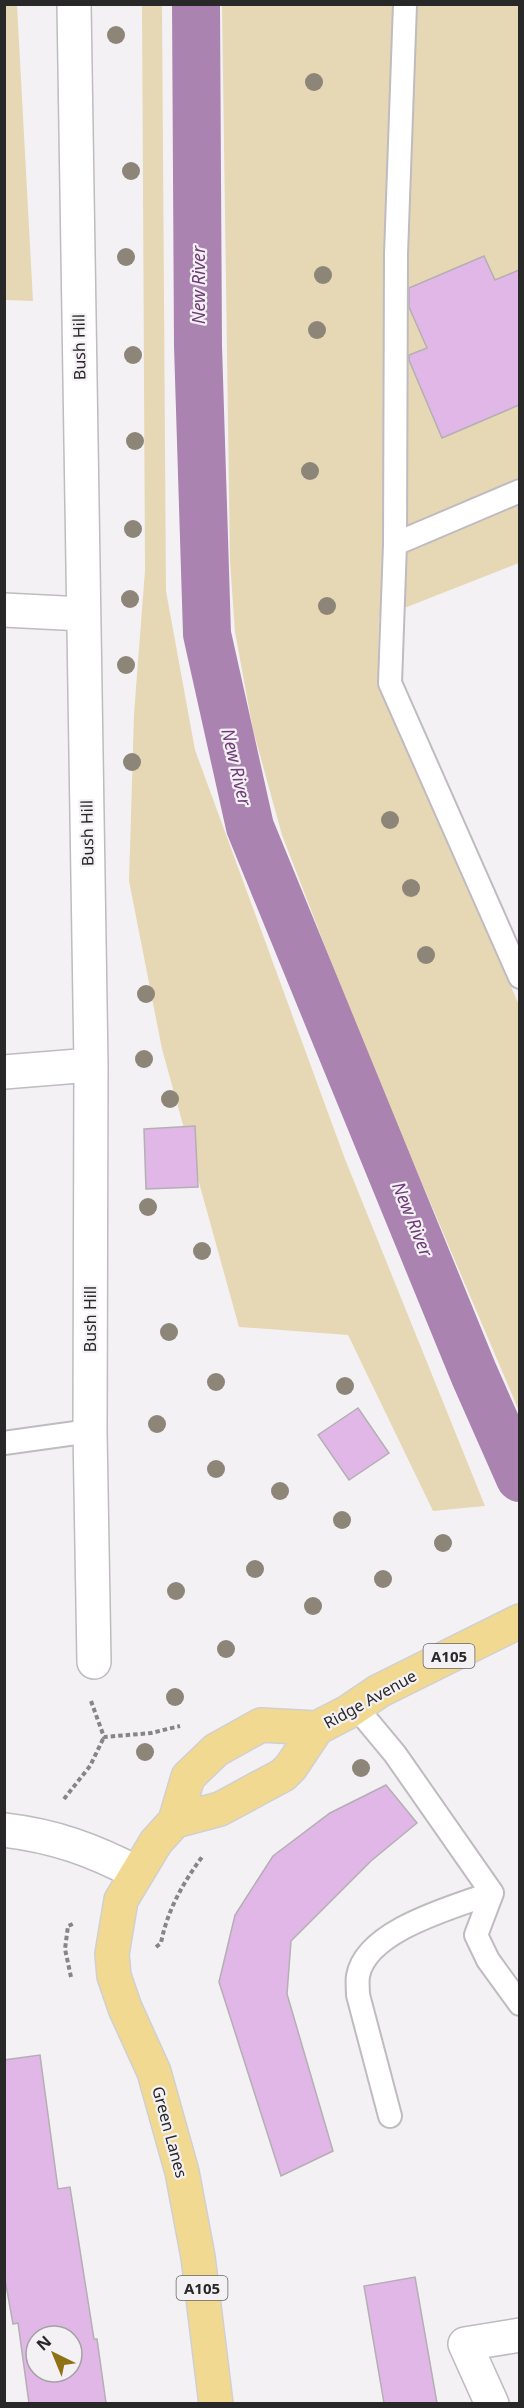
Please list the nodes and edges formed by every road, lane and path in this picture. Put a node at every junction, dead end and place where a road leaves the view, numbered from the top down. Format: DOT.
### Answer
graph roads {
  1 [pos="74,4"];
  2 [pos="405,4"];
  3 [pos="519,491"];
  4 [pos="395,544"];
  5 [pos="4,610"];
  6 [pos="83,614"];
  7 [pos="519,977"];
  8 [pos="91,1065"];
  9 [pos="4,1072"];
  10 [pos="90,1431"];
  11 [pos="4,1443"];
  12 [pos="519,1621"];
  13 [pos="94,1662"];
  14 [pos="356,1706"];
  15 [pos="188,1725"];
  16 [pos="317,1728"];
  17 [pos="104,1737"];
  18 [pos="111,1738"];
  19 [pos="175,1821"];
  20 [pos="19,1832"];
  21 [pos="138,1873"];
  22 [pos="492,1893"];
  23 [pos="519,2004"];
  24 [pos="390,2116"];
  25 [pos="519,2335"];
  26 [pos="216,2403"];
  27 [pos="492,2403"];
  1 -- 6 [label="street, Bush Hill"];
  2 -- 4 [label="lane"];
  3 -- 4 [label="lane"];
  4 -- 7 [label="lane"];
  5 -- 6 [label="street"];
  6 -- 8 [label="street, Bush Hill"];
  8 -- 9 [label="street"];
  8 -- 10 [label="street, Bush Hill"];
  10 -- 11 [label="lane"];
  10 -- 13 [label="street, Bush Hill"];
  12 -- 14 [label="main road, Ridge Avenue / A105"];
  14 -- 16 [label="main road, Ridge Avenue / A105"];
  14 -- 22 [label="lane"];
  15 -- 18 [label="path"];
  16 -- 19 [label="main road, Ridge Avenue / A105"];
  16 -- 19 [label="main road, Ridge Avenue / A105"];
  17 -- 20 [label="path"];
  19 -- 21 [label="main road, Ridge Avenue / A105"];
  20 -- 21 [label="street"];
  21 -- 26 [label="main road, Green Lanes / A105"];
  22 -- 23 [label="lane"];
  22 -- 24 [label="lane"];
  25 -- 27 [label="street"];
}
